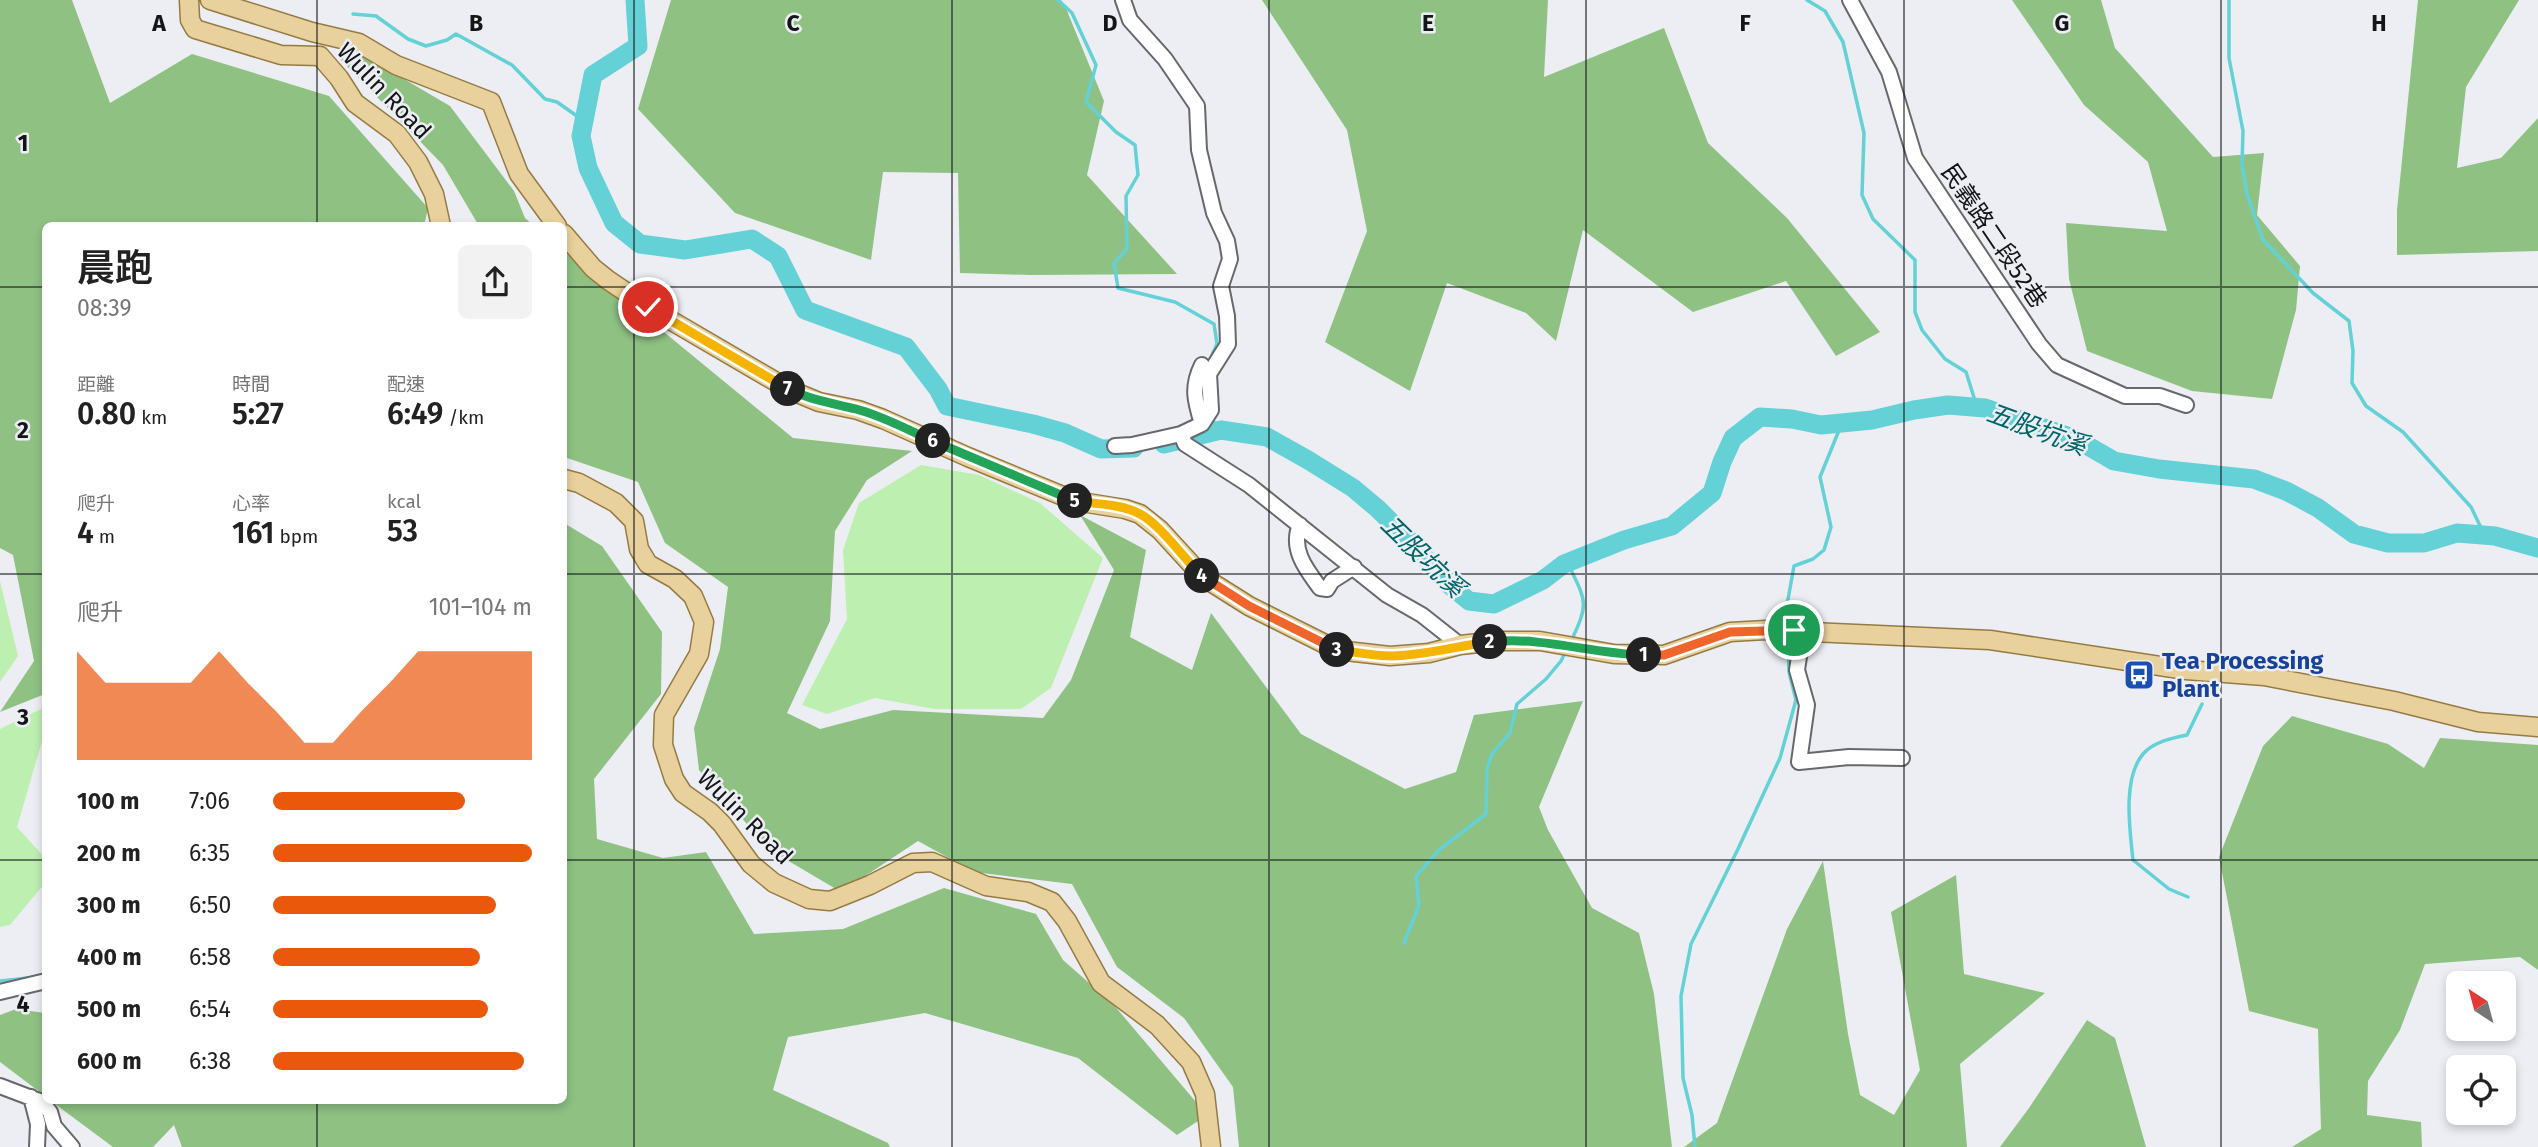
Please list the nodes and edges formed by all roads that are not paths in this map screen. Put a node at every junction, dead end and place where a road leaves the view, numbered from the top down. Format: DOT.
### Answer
graph roads {
  1 [pos="189,0"];
  2 [pos="210,0"];
  3 [pos="1123,0"];
  4 [pos="1850,0"];
  5 [pos="441,222"];
  6 [pos="554,222"];
  7 [pos="567,238"];
  8 [pos="1202,365"];
  9 [pos="2186,405"];
  10 [pos="1202,424"];
  11 [pos="1183,439"];
  12 [pos="1115,446"];
  13 [pos="567,480"];
  14 [pos="1300,525"];
  15 [pos="1354,567"];
  16 [pos="1793,630"];
  17 [pos="1460,645"];
  18 [pos="2538,727"];
  19 [pos="1902,758"];
  20 [pos="42,982"];
  21 [pos="0,992"];
  22 [pos="0,1086"];
  23 [pos="31,1097"];
  24 [pos="42,1102"];
  25 [pos="44,1104"];
  26 [pos="37,1147"];
  27 [pos="72,1147"];
  28 [pos="1211,1147"];
  1 -- 5 [label="main road, Wulin Road"];
  2 -- 6 [label="main road"];
  3 -- 10 [label="street"];
  4 -- 9 [label="street, 民義路二段52巷"];
  7 -- 17 [label="main road"];
  8 -- 10 [label="street"];
  10 -- 11 [label="street"];
  11 -- 12 [label="street"];
  11 -- 14 [label="street"];
  13 -- 28 [label="main road, Wulin Road"];
  14 -- 15 [label="street"];
  14 -- 15 [label="street"];
  15 -- 17 [label="street"];
  16 -- 17 [label="main road"];
  16 -- 18 [label="main road"];
  16 -- 19 [label="street"];
  20 -- 21 [label="street"];
  22 -- 23 [label="street"];
  23 -- 24 [label="street"];
  23 -- 26 [label="street"];
  25 -- 27 [label="street"];
}
